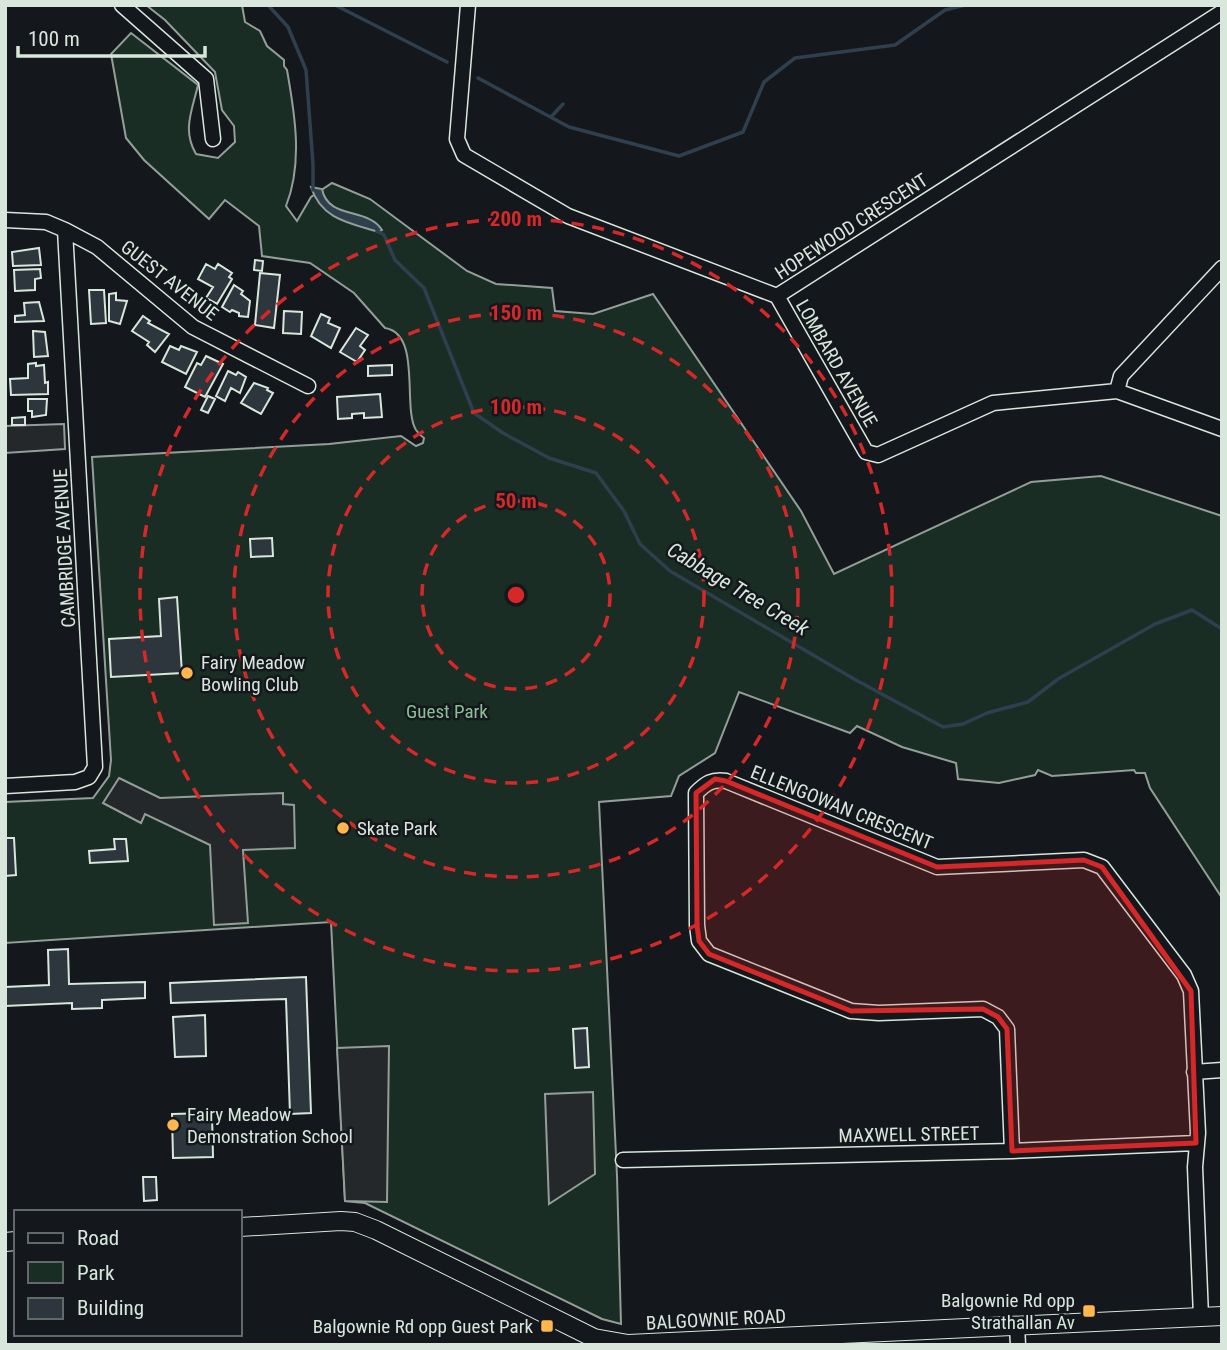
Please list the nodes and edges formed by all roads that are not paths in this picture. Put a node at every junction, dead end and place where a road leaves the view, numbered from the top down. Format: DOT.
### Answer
graph roads {
  1 [pos="122,5"];
  2 [pos="468,5"];
  3 [pos="1222,12"];
  4 [pos="213,139"];
  5 [pos="5,220"];
  6 [pos="65,230"];
  7 [pos="1222,268"];
  8 [pos="777,296"];
  9 [pos="308,386"];
  10 [pos="1117,391"];
  11 [pos="1222,429"];
  12 [pos="5,786"];
  13 [pos="1222,1070"];
  14 [pos="1194,1072"];
  15 [pos="1196,1143"];
  16 [pos="1012,1151"];
  17 [pos="623,1160"];
  18 [pos="242,1227"];
  19 [pos="1222,1316"];
  20 [pos="1201,1317"];
  21 [pos="1017,1326"];
  22 [pos="724,1342"];
  23 [pos="1017,1345"];
  1 -- 4 [label="street"];
  2 -- 8 [label="street, HOPEWOOD CRESCENT"];
  3 -- 8 [label="street, HOPEWOOD CRESCENT"];
  5 -- 6 [label="street, GUEST AVENUE"];
  6 -- 9 [label="street, GUEST AVENUE"];
  6 -- 12 [label="street, CAMBRIDGE AVENUE"];
  7 -- 10 [label="street"];
  8 -- 10 [label="street, LOMBARD AVENUE"];
  10 -- 11 [label="street, LOMBARD AVENUE"];
  13 -- 14 [label="street"];
  14 -- 15 [label="street, ELLENGOWAN CRESCENT"];
  14 -- 16 [label="street, ELLENGOWAN CRESCENT"];
  15 -- 16 [label="street, MAXWELL STREET"];
  15 -- 20 [label="street, ELLENGOWAN CRESCENT"];
  16 -- 17 [label="street, MAXWELL STREET"];
  18 -- 22 [label="main road, BALGOWNIE ROAD"];
  19 -- 20 [label="main road, BALGOWNIE ROAD"];
  20 -- 21 [label="main road, BALGOWNIE ROAD"];
  21 -- 22 [label="main road, BALGOWNIE ROAD"];
  21 -- 23 [label="street"];
}
